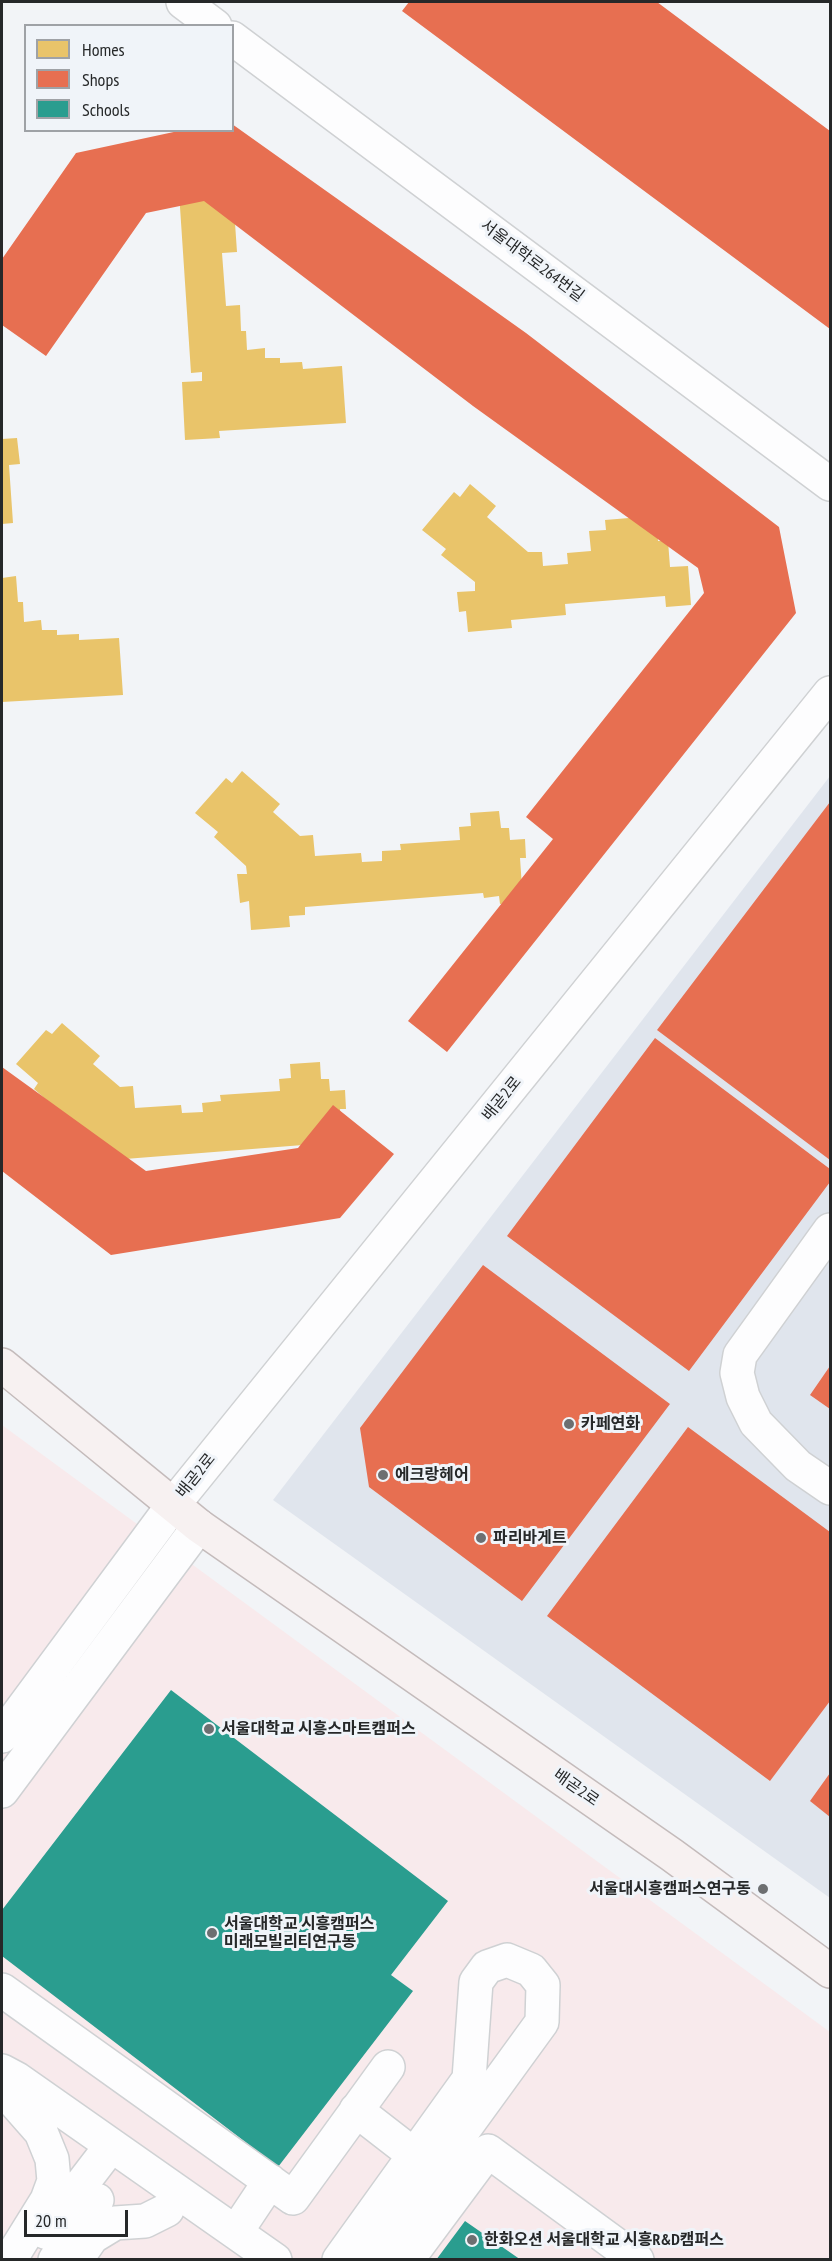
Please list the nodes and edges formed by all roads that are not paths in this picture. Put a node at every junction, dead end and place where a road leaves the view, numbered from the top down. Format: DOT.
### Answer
graph roads {
  1 [pos="183,2"];
  2 [pos="212,24"];
  3 [pos="234,39"];
  4 [pos="831,484"];
  5 [pos="831,693"];
  6 [pos="831,1230"];
  7 [pos="2,1365"];
  8 [pos="831,1488"];
  9 [pos="173,1505"];
  10 [pos="200,1526"];
  11 [pos="2,1736"];
  12 [pos="2,1791"];
  13 [pos="831,1971"];
  14 [pos="2,1990"];
  15 [pos="388,2067"];
  16 [pos="4,2087"];
  17 [pos="356,2110"];
  18 [pos="414,2155"];
  19 [pos="114,2160"];
  20 [pos="270,2181"];
  21 [pos="167,2210"];
  22 [pos="237,2246"];
  23 [pos="12,2259"];
  24 [pos="24,2259"];
  25 [pos="55,2259"];
  26 [pos="76,2259"];
  27 [pos="275,2259"];
  28 [pos="339,2259"];
  29 [pos="369,2259"];
  30 [pos="407,2259"];
  31 [pos="637,2259"];
  1 -- 2 [label="street"];
  3 -- 4 [label="street, 서울대학로264번길"];
  5 -- 9 [label="street, 배곧2로"];
  6 -- 8 [label="street"];
  7 -- 9 [label="main road, 배곧2로"];
  9 -- 10 [label="main road, 배곧2로"];
  9 -- 11 [label="street"];
  10 -- 12 [label="street"];
  10 -- 13 [label="main road, 배곧2로"];
  14 -- 20 [label="street"];
  15 -- 17 [label="street"];
  16 -- 19 [label="street"];
  16 -- 23 [label="street"];
  17 -- 18 [label="street"];
  17 -- 20 [label="street"];
  18 -- 28 [label="street"];
  18 -- 29 [label="street"];
  19 -- 21 [label="street"];
  19 -- 22 [label="street"];
  19 -- 24 [label="street"];
  19 -- 25 [label="street"];
  20 -- 22 [label="street"];
  21 -- 22 [label="street"];
  21 -- 26 [label="street"];
  22 -- 27 [label="street"];
  30 -- 31 [label="street"];
}
